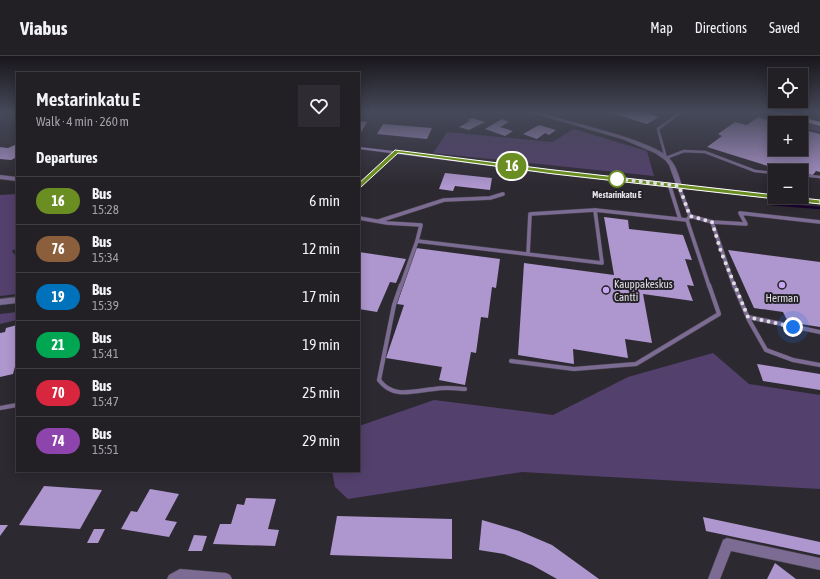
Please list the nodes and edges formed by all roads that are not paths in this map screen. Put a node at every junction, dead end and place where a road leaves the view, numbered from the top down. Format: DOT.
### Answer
graph roads {
  1 [pos="615,136"];
  2 [pos="660,136"];
  3 [pos="360,148"];
  4 [pos="397,151"];
  5 [pos="666,158"];
  6 [pos="768,172"];
  7 [pos="808,176"];
  8 [pos="0,177"];
  9 [pos="820,177"];
  10 [pos="16,179"];
  11 [pos="360,185"];
  12 [pos="669,185"];
  13 [pos="679,186"];
  14 [pos="503,194"];
  15 [pos="820,202"];
  16 [pos="595,210"];
  17 [pos="360,218"];
  18 [pos="689,218"];
  19 [pos="680,219"];
  20 [pos="377,221"];
  21 [pos="712,222"];
  22 [pos="820,222"];
  23 [pos="417,241"];
  24 [pos="528,254"];
  25 [pos="16,300"];
  26 [pos="0,302"];
  27 [pos="748,317"];
  28 [pos="820,332"];
  29 [pos="511,361"];
  30 [pos="820,365"];
  31 [pos="465,389"];
  32 [pos="16,405"];
  33 [pos="0,408"];
  34 [pos="820,564"];
  35 [pos="173,579"];
  36 [pos="226,579"];
  37 [pos="714,579"];
  1 -- 5 [label="street"];
  2 -- 5 [label="lane"];
  3 -- 4 [label="main road"];
  4 -- 11 [label="street"];
  4 -- 12 [label="main road"];
  5 -- 6 [label="lane"];
  5 -- 13 [label="street"];
  7 -- 9 [label="lane"];
  8 -- 10 [label="street"];
  12 -- 13 [label="main road"];
  12 -- 19 [label="lane"];
  13 -- 15 [label="main road"];
  13 -- 18 [label="lane"];
  14 -- 20 [label="lane"];
  16 -- 19 [label="lane"];
  16 -- 24 [label="lane"];
  16 -- 24 [label="lane"];
  17 -- 20 [label="lane"];
  18 -- 19 [label="lane"];
  18 -- 21 [label="lane"];
  18 -- 29 [label="lane"];
  20 -- 23 [label="lane"];
  21 -- 22 [label="lane"];
  21 -- 27 [label="lane"];
  23 -- 24 [label="lane"];
  23 -- 31 [label="lane"];
  25 -- 26 [label="street"];
  27 -- 28 [label="lane"];
  27 -- 30 [label="lane"];
  32 -- 33 [label="lane"];
  34 -- 37 [label="street"];
  35 -- 36 [label="street"];
}
